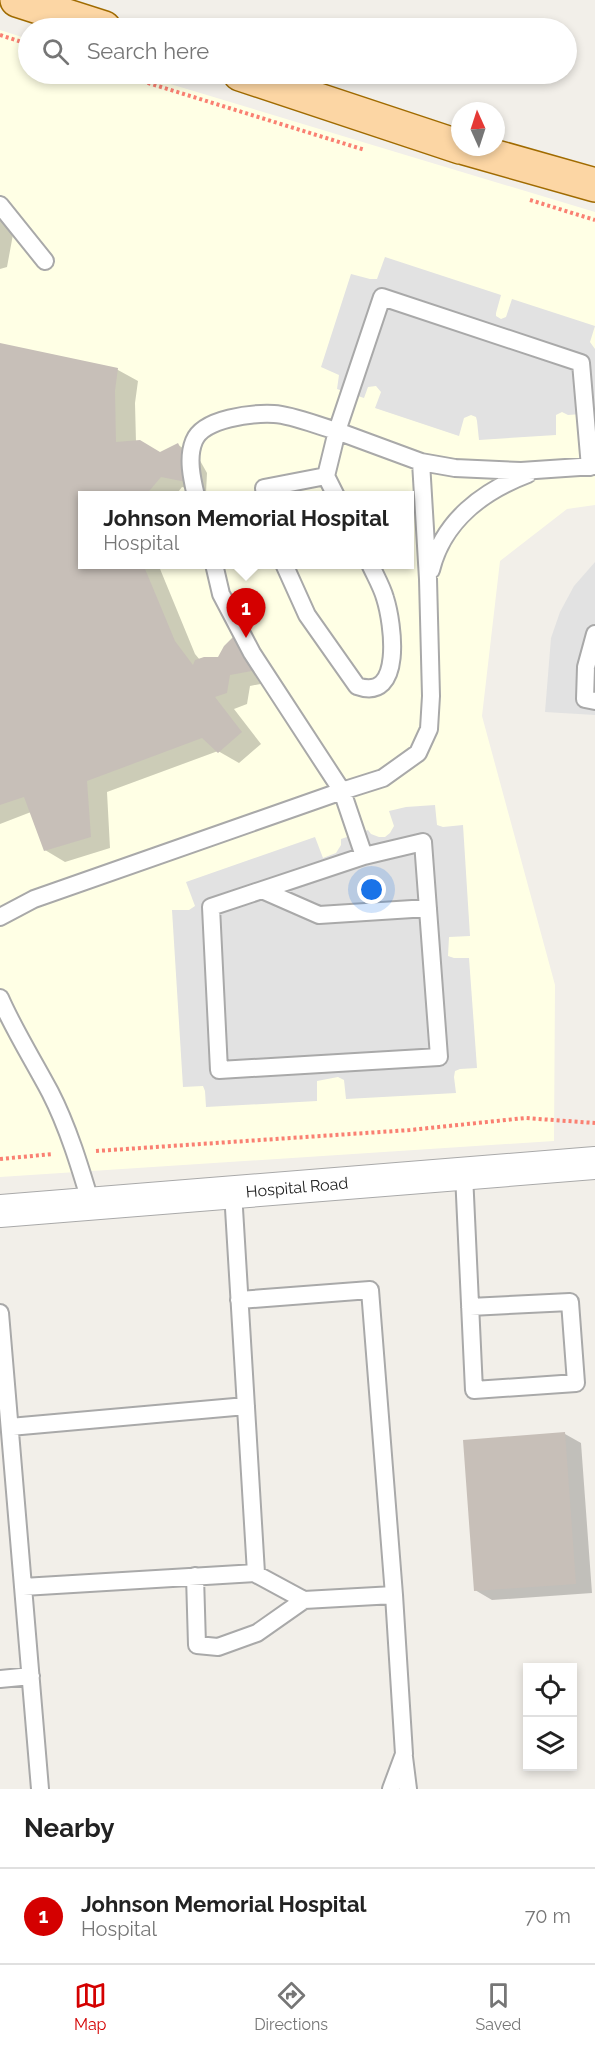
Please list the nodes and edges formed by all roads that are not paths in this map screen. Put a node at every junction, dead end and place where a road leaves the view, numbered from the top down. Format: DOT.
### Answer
graph roads {
  1 [pos="17,0"];
  2 [pos="73,18"];
  3 [pos="270,84"];
  4 [pos="451,144"];
  5 [pos="493,156"];
  6 [pos="595,185"];
  7 [pos="0,205"];
  8 [pos="45,261"];
  9 [pos="337,432"];
  10 [pos="421,462"];
  11 [pos="592,467"];
  12 [pos="539,470"];
  13 [pos="326,476"];
  14 [pos="195,491"];
  15 [pos="264,491"];
  16 [pos="334,491"];
  17 [pos="215,569"];
  18 [pos="286,569"];
  19 [pos="371,569"];
  20 [pos="429,579"];
  21 [pos="595,634"];
  22 [pos="595,700"];
  23 [pos="342,791"];
  24 [pos="364,856"];
  25 [pos="262,890"];
  26 [pos="428,908"];
  27 [pos="0,917"];
  28 [pos="0,998"];
  29 [pos="595,1163"];
  30 [pos="464,1174"];
  31 [pos="233,1192"];
  32 [pos="92,1204"];
  33 [pos="0,1211"];
  34 [pos="239,1300"];
  35 [pos="470,1307"];
  36 [pos="0,1313"];
  37 [pos="246,1406"];
  38 [pos="10,1427"];
  39 [pos="254,1573"];
  40 [pos="195,1576"];
  41 [pos="23,1587"];
  42 [pos="394,1595"];
  43 [pos="304,1600"];
  44 [pos="30,1676"];
  45 [pos="0,1679"];
  46 [pos="404,1754"];
  47 [pos="40,1789"];
  48 [pos="391,1789"];
  49 [pos="408,1789"];
  1 -- 2 [label="main road"];
  3 -- 4 [label="main road"];
  5 -- 6 [label="main road"];
  7 -- 8 [label="lane"];
  9 -- 10 [label="lane"];
  9 -- 11 [label="lane"];
  9 -- 13 [label="lane"];
  9 -- 14 [label="lane"];
  10 -- 12 [label="lane"];
  10 -- 20 [label="lane"];
  11 -- 12 [label="lane"];
  12 -- 20 [label="lane"];
  13 -- 15 [label="lane"];
  13 -- 16 [label="lane"];
  17 -- 23 [label="lane"];
  18 -- 19 [label="lane"];
  20 -- 23 [label="lane"];
  21 -- 22 [label="lane"];
  23 -- 24 [label="lane"];
  23 -- 27 [label="lane"];
  24 -- 25 [label="lane"];
  24 -- 26 [label="lane"];
  25 -- 26 [label="lane"];
  25 -- 26 [label="lane"];
  28 -- 32 [label="lane"];
  29 -- 30 [label="street, Hospital Road"];
  30 -- 31 [label="street, Hospital Road"];
  30 -- 35 [label="lane"];
  31 -- 32 [label="street, Hospital Road"];
  31 -- 34 [label="lane"];
  32 -- 33 [label="street, Hospital Road"];
  34 -- 37 [label="lane"];
  34 -- 42 [label="lane"];
  35 -- 35 [label="lane"];
  36 -- 38 [label="lane"];
  37 -- 38 [label="lane"];
  37 -- 39 [label="lane"];
  38 -- 41 [label="lane"];
  39 -- 40 [label="lane"];
  39 -- 43 [label="lane"];
  40 -- 41 [label="lane"];
  40 -- 43 [label="lane"];
  41 -- 44 [label="lane"];
  42 -- 43 [label="lane"];
  42 -- 46 [label="lane"];
  44 -- 45 [label="lane"];
  44 -- 47 [label="lane"];
  46 -- 48 [label="lane"];
  46 -- 49 [label="lane"];
}
